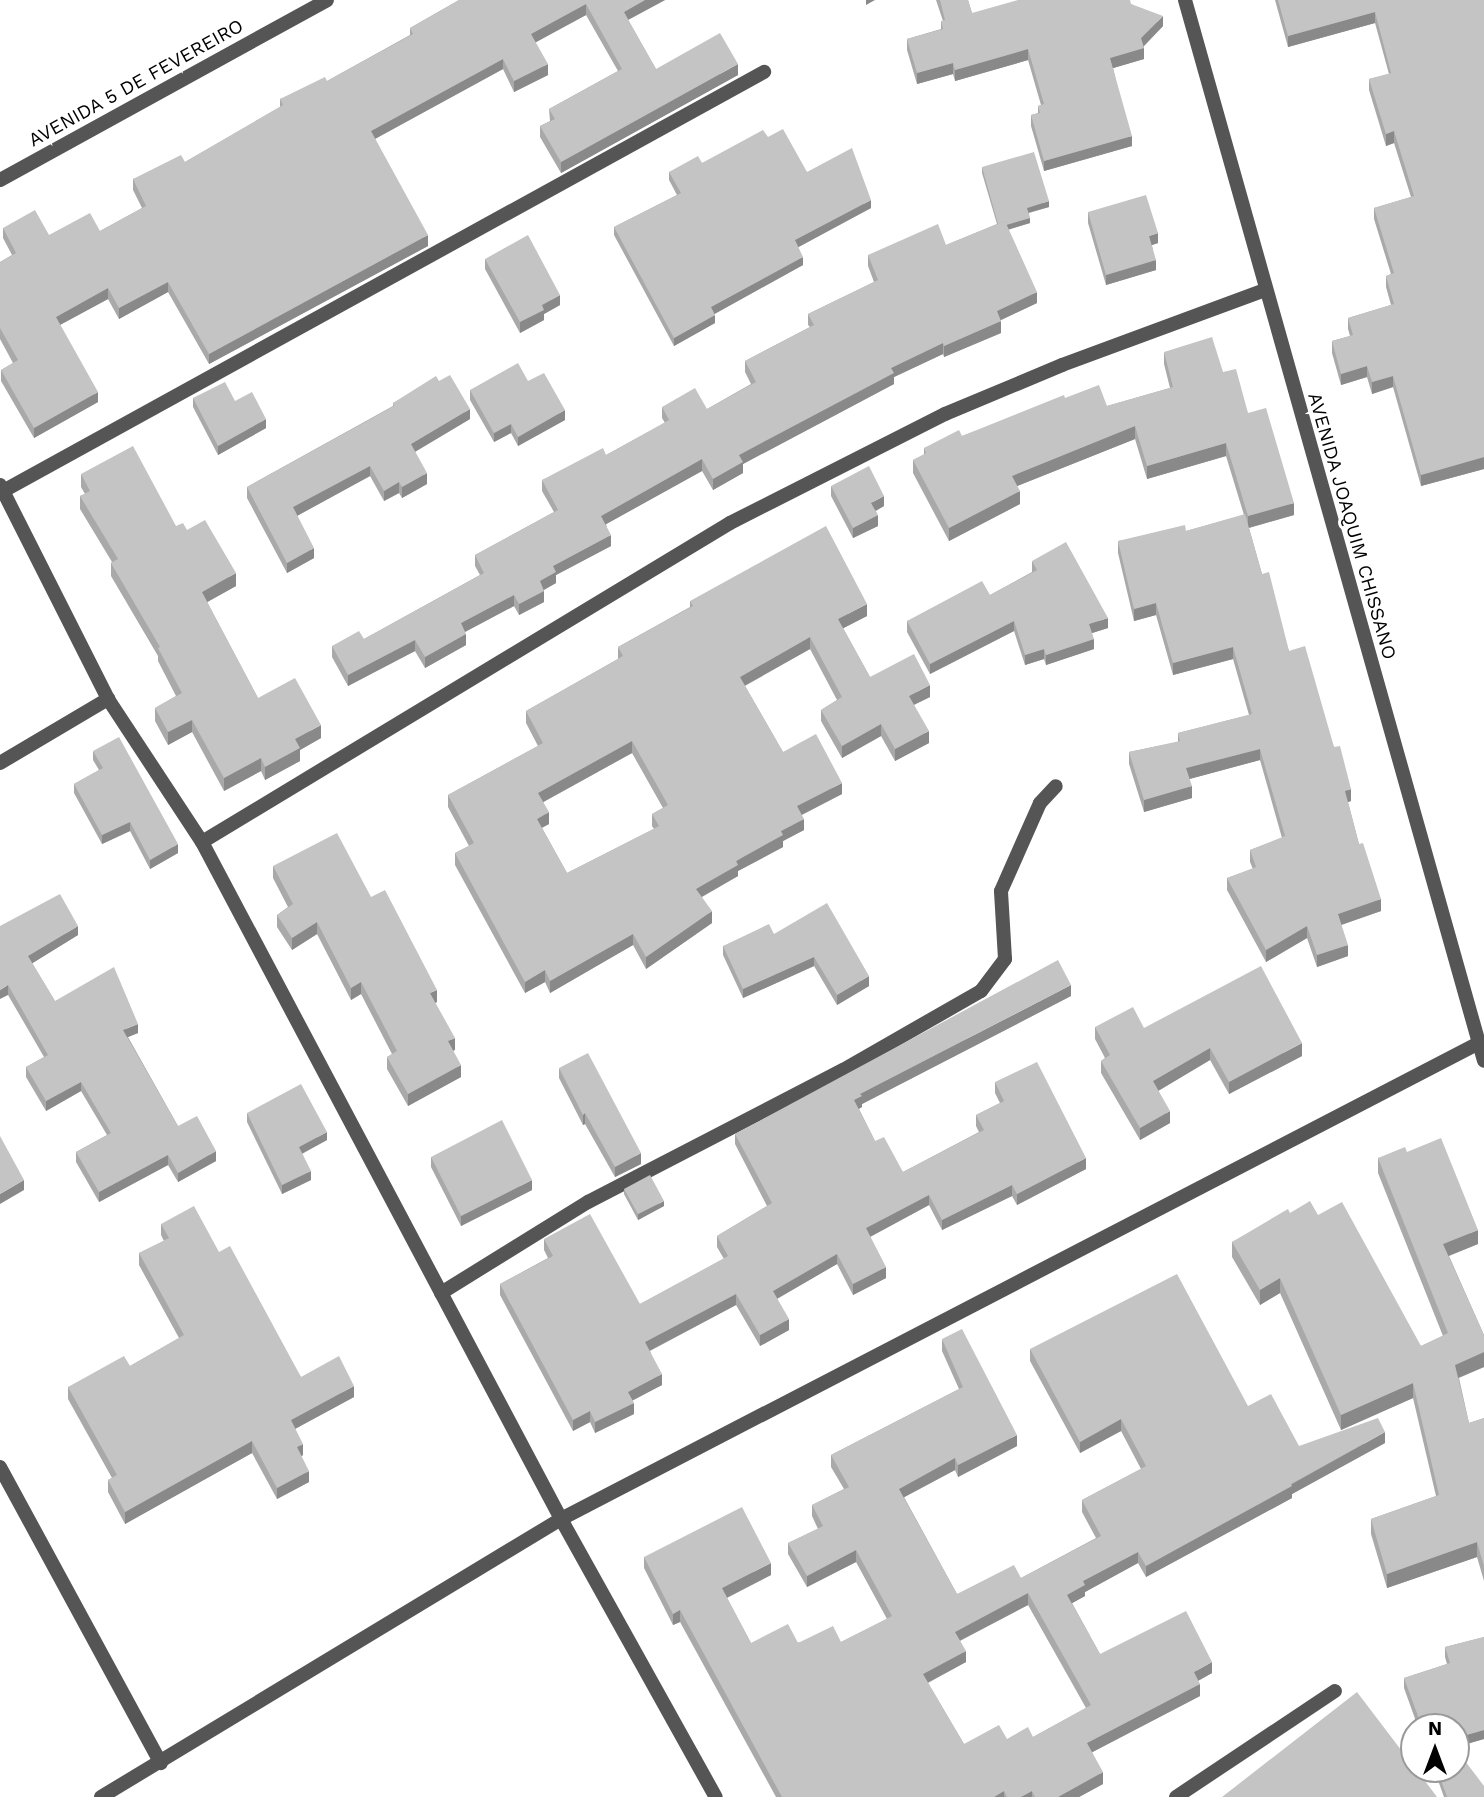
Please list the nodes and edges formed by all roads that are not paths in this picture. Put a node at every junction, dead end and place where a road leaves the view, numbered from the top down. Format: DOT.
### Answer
graph roads {
  1 [pos="327,0"];
  2 [pos="1185,0"];
  3 [pos="764,72"];
  4 [pos="0,180"];
  5 [pos="1265,290"];
  6 [pos="1,488"];
  7 [pos="108,699"];
  8 [pos="0,763"];
  9 [pos="1056,786"];
  10 [pos="202,842"];
  11 [pos="1479,1043"];
  12 [pos="1484,1061"];
  13 [pos="441,1293"];
  14 [pos="0,1467"];
  15 [pos="561,1519"];
  16 [pos="1335,1691"];
  17 [pos="161,1763"];
  18 [pos="101,1797"];
  19 [pos="716,1797"];
  20 [pos="1176,1797"];
  1 -- 4 [label="street, AVENIDA 5 DE FEVEREIRO"];
  2 -- 5 [label="street, AVENIDA JOAQUIM CHISSANO"];
  3 -- 6 [label="street"];
  5 -- 10 [label="street"];
  5 -- 11 [label="street, AVENIDA JOAQUIM CHISSANO"];
  6 -- 7 [label="street"];
  7 -- 8 [label="street"];
  7 -- 10 [label="street"];
  9 -- 13 [label="street"];
  10 -- 13 [label="street"];
  11 -- 12 [label="street, AVENIDA JOAQUIM CHISSANO"];
  11 -- 15 [label="street"];
  13 -- 15 [label="street"];
  14 -- 17 [label="street"];
  15 -- 17 [label="street"];
  15 -- 19 [label="street"];
  16 -- 20 [label="street"];
  17 -- 18 [label="street"];
}
